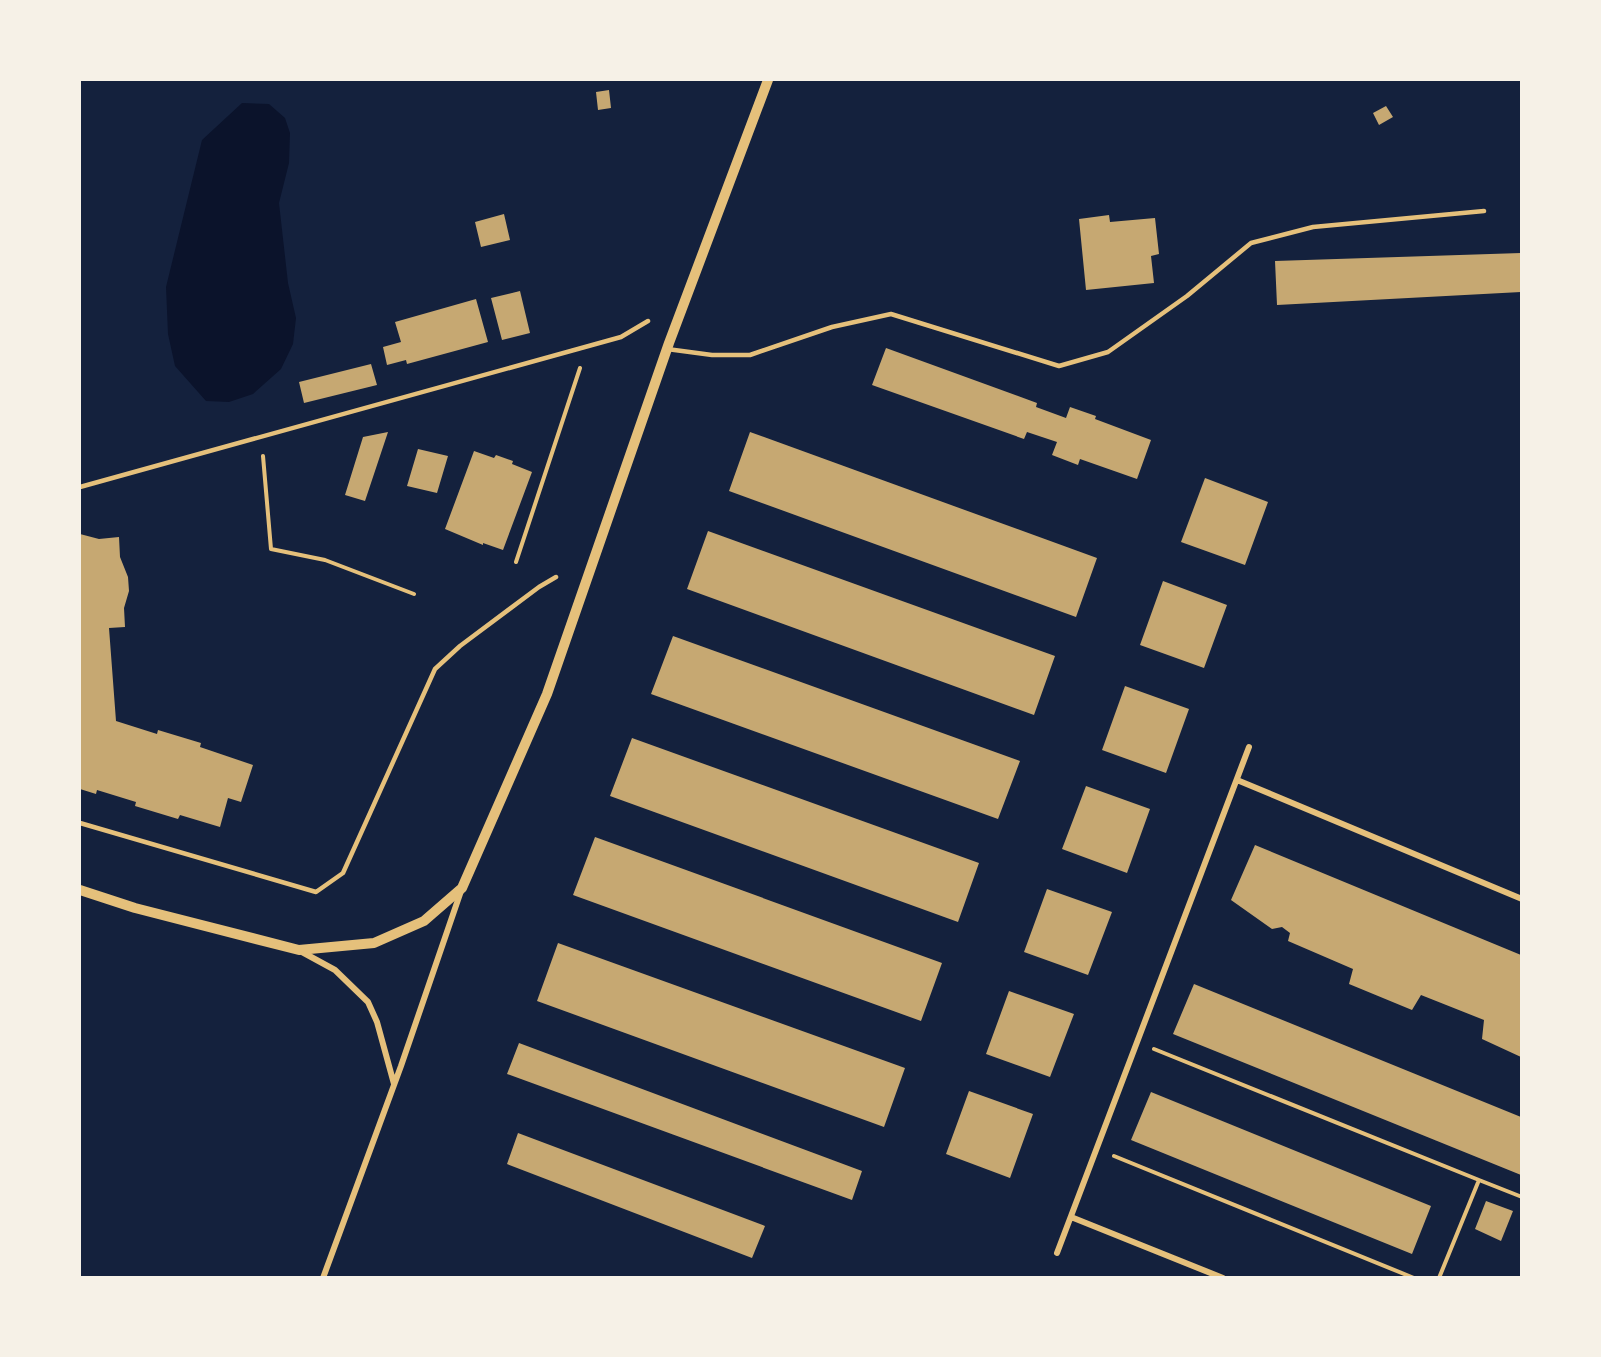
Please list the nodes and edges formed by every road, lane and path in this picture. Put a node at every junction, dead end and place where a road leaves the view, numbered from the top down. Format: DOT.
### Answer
graph roads {
  1 [pos="768,80"];
  2 [pos="1484,211"];
  3 [pos="648,321"];
  4 [pos="586,347"];
  5 [pos="667,349"];
  6 [pos="262,437"];
  7 [pos="80,487"];
  8 [pos="516,562"];
  9 [pos="556,577"];
  10 [pos="414,594"];
  11 [pos="1249,747"];
  12 [pos="1237,780"];
  13 [pos="80,823"];
  14 [pos="462,888"];
  15 [pos="80,890"];
  16 [pos="1521,899"];
  17 [pos="300,950"];
  18 [pos="1137,1042"];
  19 [pos="394,1085"];
  20 [pos="1097,1149"];
  21 [pos="1479,1179"];
  22 [pos="1521,1197"];
  23 [pos="1071,1217"];
  24 [pos="1057,1252"];
  25 [pos="323,1278"];
  26 [pos="1223,1278"];
  27 [pos="1414,1278"];
  28 [pos="1439,1278"];
  1 -- 5 [label="street"];
  2 -- 5 [label="lane"];
  3 -- 4 [label="lane"];
  4 -- 6 [label="lane"];
  4 -- 8 [label="path"];
  5 -- 14 [label="street"];
  6 -- 7 [label="lane"];
  6 -- 10 [label="path"];
  9 -- 13 [label="lane"];
  11 -- 12 [label="street"];
  12 -- 16 [label="street"];
  12 -- 18 [label="street"];
  14 -- 17 [label="street"];
  14 -- 19 [label="street"];
  15 -- 17 [label="street"];
  17 -- 19 [label="street"];
  18 -- 20 [label="street"];
  18 -- 21 [label="path"];
  19 -- 25 [label="street"];
  20 -- 23 [label="street"];
  20 -- 27 [label="path"];
  21 -- 22 [label="path"];
  21 -- 28 [label="path"];
  23 -- 24 [label="street"];
  23 -- 26 [label="street"];
}
